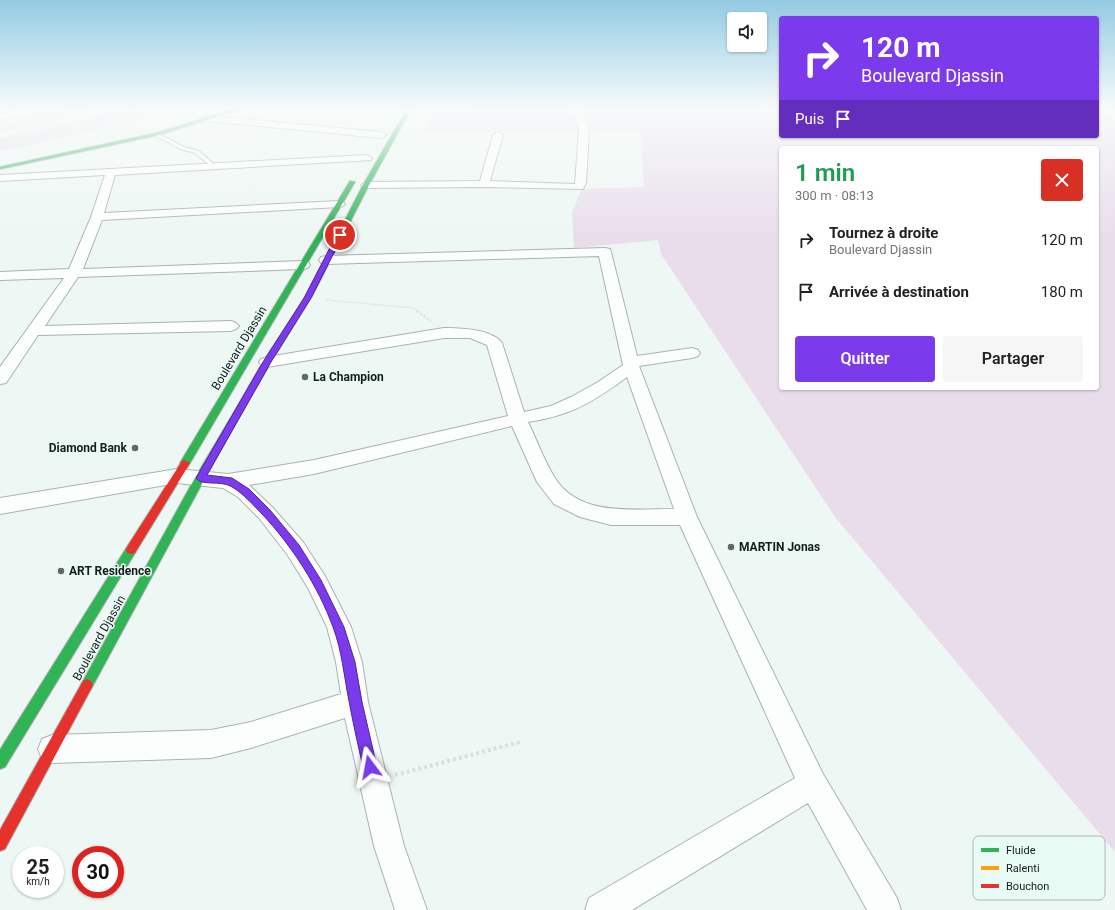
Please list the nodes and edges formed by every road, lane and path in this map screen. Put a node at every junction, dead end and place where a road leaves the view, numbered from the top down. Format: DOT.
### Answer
graph roads {
  1 [pos="76,151"];
  2 [pos="195,151"];
  3 [pos="371,151"];
  4 [pos="385,151"];
  5 [pos="493,151"];
  6 [pos="583,151"];
  7 [pos="367,159"];
  8 [pos="214,166"];
  9 [pos="0,168"];
  10 [pos="111,172"];
  11 [pos="0,178"];
  12 [pos="484,184"];
  13 [pos="366,185"];
  14 [pos="339,204"];
  15 [pos="97,217"];
  16 [pos="326,260"];
  17 [pos="302,265"];
  18 [pos="74,272"];
  19 [pos="0,276"];
  20 [pos="308,298"];
  21 [pos="231,326"];
  22 [pos="34,331"];
  23 [pos="444,333"];
  24 [pos="692,353"];
  25 [pos="267,362"];
  26 [pos="631,364"];
  27 [pos="0,379"];
  28 [pos="518,420"];
  29 [pos="189,477"];
  30 [pos="228,481"];
  31 [pos="0,506"];
  32 [pos="687,517"];
  33 [pos="355,702"];
  34 [pos="520,742"];
  35 [pos="52,749"];
  36 [pos="0,762"];
  37 [pos="373,780"];
  38 [pos="813,784"];
  39 [pos="0,844"];
  40 [pos="411,910"];
  41 [pos="601,910"];
  42 [pos="885,910"];
  1 -- 9 [label="main road"];
  2 -- 8 [label="lane"];
  3 -- 7 [label="main road, Boulevard Djassin"];
  4 -- 13 [label="main road, Boulevard Djassin"];
  5 -- 12 [label="street"];
  6 -- 12 [label="street"];
  7 -- 8 [label="street"];
  7 -- 14 [label="main road, Boulevard Djassin"];
  8 -- 10 [label="street"];
  10 -- 11 [label="street"];
  10 -- 15 [label="street"];
  12 -- 13 [label="street"];
  13 -- 16 [label="main road, Boulevard Djassin"];
  14 -- 15 [label="street"];
  14 -- 17 [label="main road, Boulevard Djassin"];
  15 -- 18 [label="street"];
  16 -- 20 [label="main road, Boulevard Djassin"];
  16 -- 26 [label="street"];
  17 -- 18 [label="street"];
  17 -- 29 [label="main road, Boulevard Djassin"];
  18 -- 19 [label="street"];
  18 -- 22 [label="street"];
  20 -- 23 [label="path"];
  20 -- 25 [label="main road, Boulevard Djassin"];
  21 -- 22 [label="street"];
  22 -- 27 [label="street"];
  23 -- 25 [label="street"];
  23 -- 28 [label="street"];
  24 -- 26 [label="street"];
  25 -- 29 [label="main road, Boulevard Djassin"];
  26 -- 28 [label="street"];
  26 -- 32 [label="street"];
  28 -- 30 [label="street"];
  28 -- 32 [label="street"];
  29 -- 30 [label="street"];
  29 -- 31 [label="street"];
  29 -- 35 [label="main road, Boulevard Djassin"];
  29 -- 36 [label="main road, Boulevard Djassin"];
  30 -- 33 [label="street"];
  32 -- 38 [label="street"];
  33 -- 35 [label="street"];
  33 -- 37 [label="street"];
  34 -- 37 [label="path"];
  35 -- 39 [label="main road, Boulevard Djassin"];
  37 -- 40 [label="street"];
  38 -- 41 [label="street"];
  38 -- 42 [label="street"];
}
